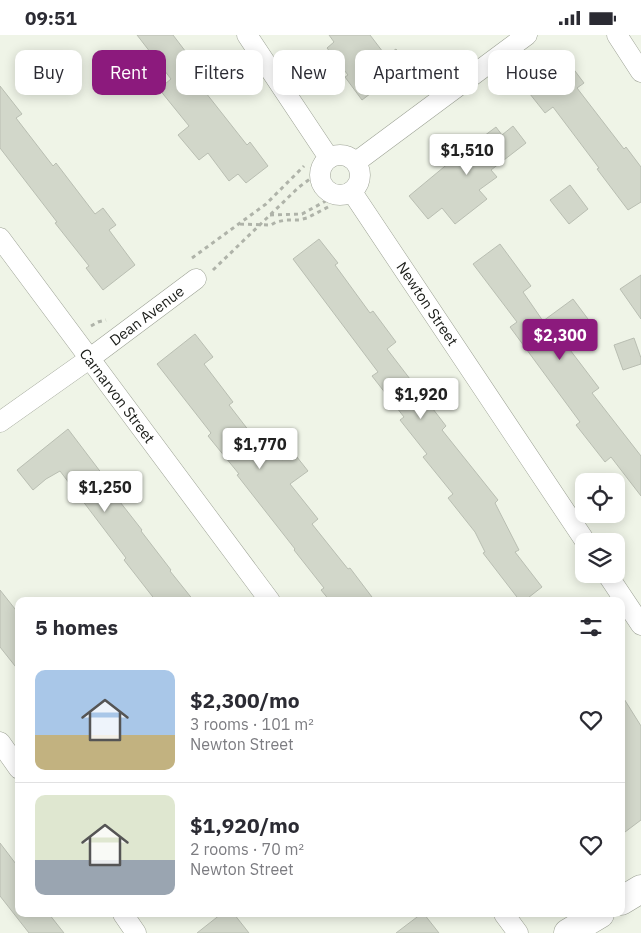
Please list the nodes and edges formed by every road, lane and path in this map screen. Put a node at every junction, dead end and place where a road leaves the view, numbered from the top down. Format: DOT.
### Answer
graph roads {
  1 [pos="247,35"];
  2 [pos="528,35"];
  3 [pos="617,35"];
  4 [pos="641,72"];
  5 [pos="356,162"];
  6 [pos="318,165"];
  7 [pos="339,197"];
  8 [pos="269,215"];
  9 [pos="239,224"];
  10 [pos="259,225"];
  11 [pos="0,238"];
  12 [pos="191,271"];
  13 [pos="111,318"];
  14 [pos="74,338"];
  15 [pos="89,359"];
  16 [pos="0,422"];
  17 [pos="579,533"];
  18 [pos="613,583"];
  19 [pos="267,597"];
  20 [pos="622,597"];
  21 [pos="625,601"];
  22 [pos="641,625"];
  23 [pos="0,743"];
  24 [pos="15,764"];
  25 [pos="641,889"];
  26 [pos="625,899"];
  27 [pos="125,917"];
  28 [pos="506,917"];
  29 [pos="595,917"];
  30 [pos="136,933"];
  31 [pos="518,933"];
  32 [pos="568,933"];
  1 -- 6 [label="street"];
  2 -- 5 [label="street"];
  3 -- 4 [label="street"];
  5 -- 6 [label="street"];
  5 -- 7 [label="street"];
  6 -- 7 [label="street"];
  6 -- 8 [label="path"];
  6 -- 9 [label="path"];
  7 -- 8 [label="path"];
  7 -- 10 [label="path"];
  7 -- 17 [label="street, Newton Street"];
  8 -- 10 [label="path"];
  9 -- 10 [label="path"];
  9 -- 12 [label="path"];
  10 -- 12 [label="path"];
  11 -- 14 [label="street, Carnarvon Street"];
  12 -- 15 [label="street, Dean Avenue"];
  13 -- 14 [label="path"];
  14 -- 15 [label="street, Carnarvon Street"];
  15 -- 16 [label="street, Dean Avenue"];
  15 -- 19 [label="street, Carnarvon Street"];
  18 -- 20 [label="street"];
  21 -- 22 [label="street"];
  23 -- 24 [label="street"];
  25 -- 26 [label="main road"];
  27 -- 30 [label="street"];
  28 -- 31 [label="street"];
  29 -- 32 [label="main road"];
}
